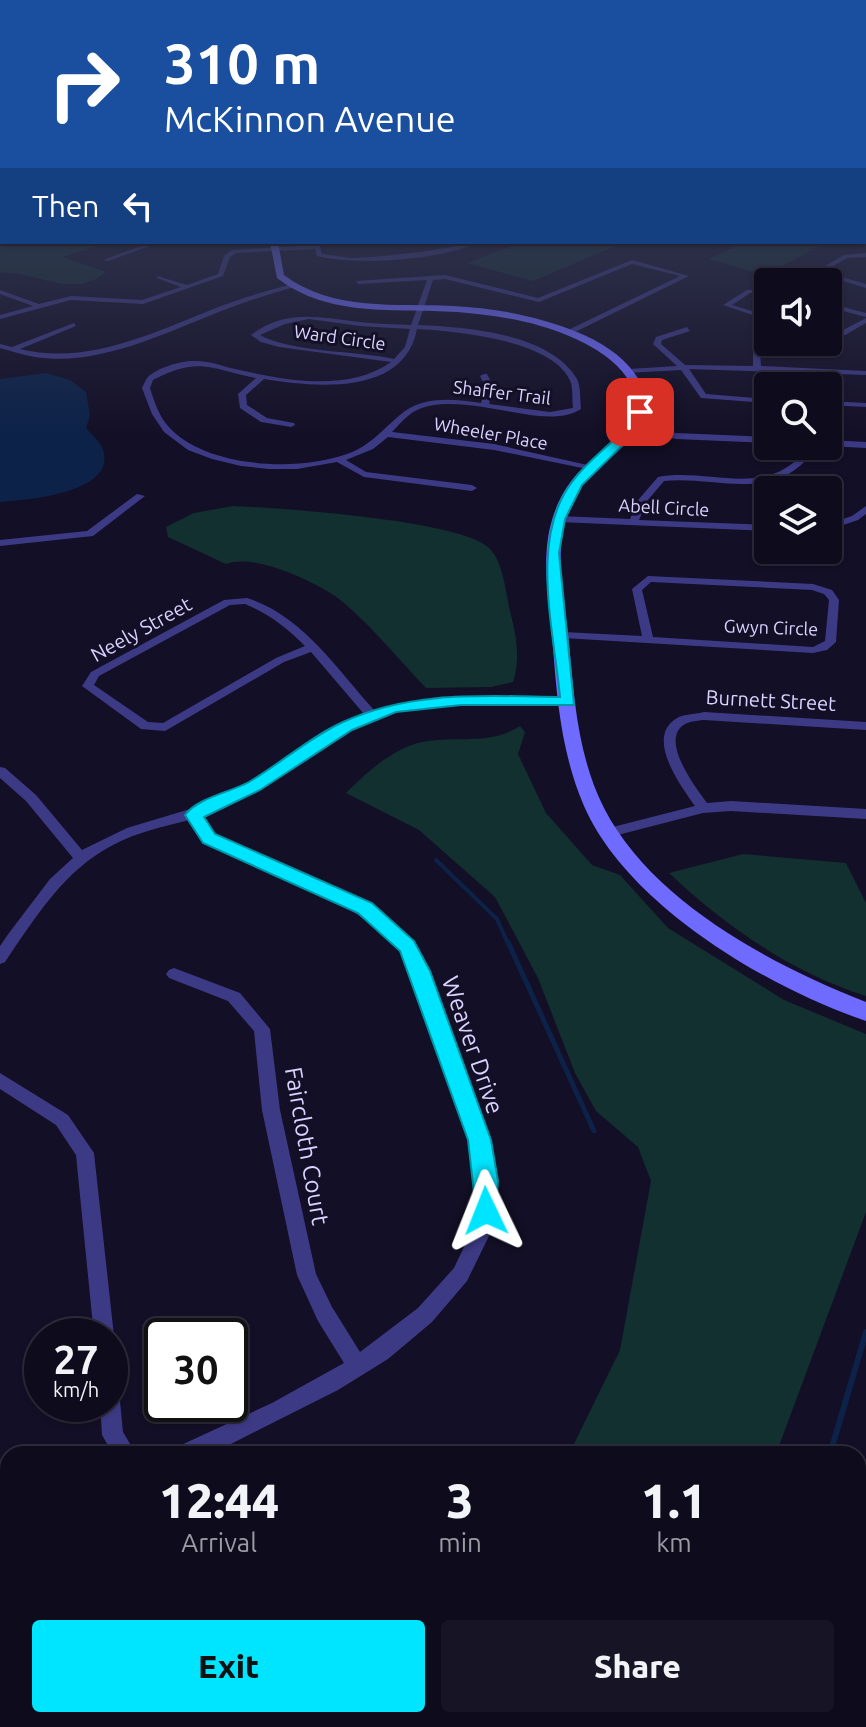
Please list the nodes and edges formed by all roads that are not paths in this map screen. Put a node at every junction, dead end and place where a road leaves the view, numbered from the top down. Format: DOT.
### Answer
graph roads {
  1 [pos="219,276"];
  2 [pos="281,276"];
  3 [pos="599,276"];
  4 [pos="684,276"];
  5 [pos="830,276"];
  6 [pos="159,277"];
  7 [pos="430,277"];
  8 [pos="358,282"];
  9 [pos="292,286"];
  10 [pos="866,286"];
  11 [pos="188,287"];
  12 [pos="754,291"];
  13 [pos="0,292"];
  14 [pos="36,305"];
  15 [pos="417,308"];
  16 [pos="842,309"];
  17 [pos="754,314"];
  18 [pos="0,317"];
  19 [pos="866,317"];
  20 [pos="74,325"];
  21 [pos="413,327"];
  22 [pos="687,329"];
  23 [pos="842,332"];
  24 [pos="569,333"];
  25 [pos="0,346"];
  26 [pos="11,350"];
  27 [pos="756,356"];
  28 [pos="395,361"];
  29 [pos="683,367"];
  30 [pos="757,369"];
  31 [pos="629,371"];
  32 [pos="866,373"];
  33 [pos="484,376"];
  34 [pos="262,377"];
  35 [pos="754,400"];
  36 [pos="485,404"];
  37 [pos="842,404"];
  38 [pos="866,405"];
  39 [pos="291,425"];
  40 [pos="634,428"];
  41 [pos="386,434"];
  42 [pos="754,439"];
  43 [pos="842,444"];
  44 [pos="866,445"];
  45 [pos="339,460"];
  46 [pos="802,460"];
  47 [pos="589,468"];
  48 [pos="472,488"];
  49 [pos="140,496"];
  50 [pos="866,509"];
  51 [pos="559,519"];
  52 [pos="633,522"];
  53 [pos="842,522"];
  54 [pos="754,527"];
  55 [pos="0,543"];
  56 [pos="563,635"];
  57 [pos="648,639"];
  58 [pos="311,648"];
  59 [pos="568,701"];
  60 [pos="371,715"];
  61 [pos="866,726"];
  62 [pos="0,771"];
  63 [pos="703,808"];
  64 [pos="866,814"];
  65 [pos="193,815"];
  66 [pos="610,832"];
  67 [pos="81,858"];
  68 [pos="0,958"];
  69 [pos="174,974"];
  70 [pos="866,1012"];
  71 [pos="0,1080"];
  72 [pos="102,1318"];
  73 [pos="357,1366"];
  74 [pos="112,1422"];
  75 [pos="120,1446"];
  76 [pos="204,1446"];
  1 -- 11 [label="street"];
  2 -- 9 [label="street"];
  3 -- 7 [label="street"];
  4 -- 24 [label="street"];
  5 -- 10 [label="street"];
  6 -- 11 [label="street"];
  7 -- 8 [label="street"];
  7 -- 15 [label="street"];
  9 -- 15 [label="street"];
  9 -- 26 [label="street"];
  11 -- 14 [label="street"];
  12 -- 17 [label="street"];
  13 -- 14 [label="street"];
  14 -- 18 [label="street"];
  15 -- 21 [label="street"];
  15 -- 24 [label="street"];
  16 -- 19 [label="street"];
  19 -- 23 [label="street"];
  20 -- 26 [label="street"];
  21 -- 28 [label="street"];
  21 -- 28 [label="street, Ward Circle"];
  21 -- 36 [label="street, Shaffer Trail"];
  22 -- 29 [label="street"];
  24 -- 31 [label="street"];
  25 -- 26 [label="street"];
  27 -- 30 [label="street"];
  28 -- 34 [label="street, Shaffer Trail"];
  29 -- 30 [label="street"];
  29 -- 31 [label="street"];
  29 -- 35 [label="street"];
  30 -- 32 [label="street"];
  31 -- 40 [label="street"];
  33 -- 36 [label="street"];
  34 -- 39 [label="street"];
  34 -- 45 [label="street, Shaffer Trail"];
  36 -- 41 [label="street, Shaffer Trail"];
  37 -- 38 [label="street"];
  40 -- 42 [label="street"];
  40 -- 47 [label="street"];
  41 -- 45 [label="street, Shaffer Trail"];
  41 -- 47 [label="street, Wheeler Place"];
  43 -- 44 [label="street"];
  45 -- 48 [label="street"];
  46 -- 52 [label="street"];
  47 -- 51 [label="street"];
  49 -- 55 [label="street"];
  50 -- 53 [label="street"];
  51 -- 52 [label="street, Abell Circle"];
  51 -- 56 [label="street"];
  52 -- 54 [label="street, Abell Circle"];
  56 -- 57 [label="street, Gwyn Circle"];
  56 -- 59 [label="street"];
  57 -- 57 [label="street, Gwyn Circle"];
  58 -- 58 [label="street, Neely Street"];
  58 -- 60 [label="street, Neely Street"];
  59 -- 60 [label="street"];
  59 -- 66 [label="street"];
  60 -- 65 [label="street"];
  61 -- 63 [label="street, Burnett Street"];
  62 -- 67 [label="street"];
  63 -- 64 [label="street"];
  63 -- 66 [label="street"];
  65 -- 67 [label="street"];
  65 -- 73 [label="street, Weaver Drive"];
  66 -- 70 [label="street"];
  67 -- 68 [label="street"];
  69 -- 73 [label="street, Faircloth Court"];
  71 -- 72 [label="street"];
  73 -- 76 [label="street, Weaver Drive"];
  74 -- 75 [label="street"];
}
